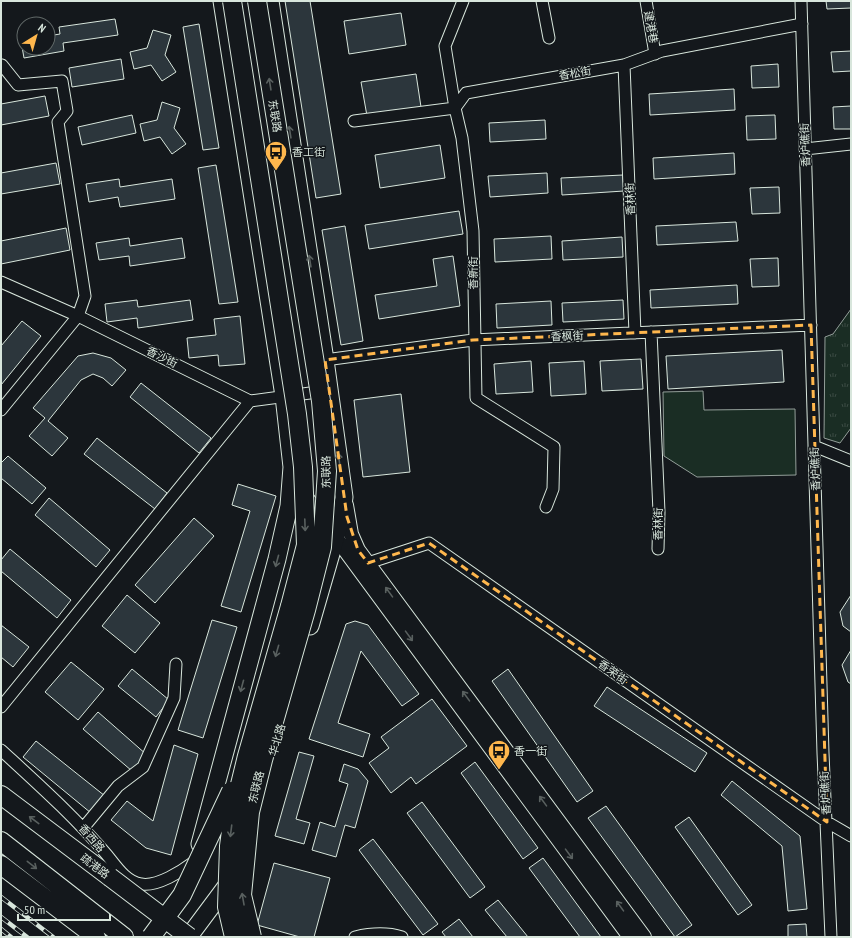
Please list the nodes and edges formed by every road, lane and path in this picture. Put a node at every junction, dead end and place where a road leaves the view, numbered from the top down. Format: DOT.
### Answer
graph roads {
  1 [pos="222,1"];
  2 [pos="232,1"];
  3 [pos="257,1"];
  4 [pos="270,1"];
  5 [pos="463,1"];
  6 [pos="542,1"];
  7 [pos="646,1"];
  8 [pos="801,1"];
  9 [pos="802,24"];
  10 [pos="549,38"];
  11 [pos="655,54"];
  12 [pos="2,65"];
  13 [pos="624,65"];
  14 [pos="455,108"];
  15 [pos="354,121"];
  16 [pos="851,144"];
  17 [pos="806,149"];
  18 [pos="1,282"];
  19 [pos="78,316"];
  20 [pos="810,325"];
  21 [pos="651,332"];
  22 [pos="635,333"];
  23 [pos="473,340"];
  24 [pos="325,360"];
  25 [pos="330,390"];
  26 [pos="284,396"];
  27 [pos="250,401"];
  28 [pos="1,410"];
  29 [pos="814,446"];
  30 [pos="851,461"];
  31 [pos="292,467"];
  32 [pos="344,497"];
  33 [pos="546,507"];
  34 [pos="336,537"];
  35 [pos="658,549"];
  36 [pos="368,564"];
  37 [pos="176,664"];
  38 [pos="1,707"];
  39 [pos="1,750"];
  40 [pos="247,756"];
  41 [pos="1,795"];
  42 [pos="827,822"];
  43 [pos="84,827"];
  44 [pos="851,836"];
  45 [pos="1,841"];
  46 [pos="194,862"];
  47 [pos="1,865"];
  48 [pos="165,905"];
  49 [pos="195,935"];
  50 [pos="96,937"];
  51 [pos="124,937"];
  52 [pos="151,937"];
  53 [pos="234,937"];
  54 [pos="252,937"];
  55 [pos="355,937"];
  56 [pos="402,937"];
  57 [pos="630,937"];
  58 [pos="644,937"];
  59 [pos="831,937"];
  1 -- 26 [label="main road"];
  2 -- 40 [label="highway, 东联路, one-way, bridge"];
  54 -- 3 [label="highway, 东联路, one-way, bridge"];
  24 -- 4 [label="main road, 华北路, one-way"];
  5 -- 14 [label="street, 香新街"];
  6 -- 10 [label="street"];
  7 -- 11 [label="street, 建港巷"];
  8 -- 9 [label="street, 香炉礁街"];
  9 -- 11 [label="street, 香松街"];
  9 -- 17 [label="street, 香炉礁街"];
  11 -- 13 [label="street, 香松街"];
  12 -- 19 [label="street"];
  13 -- 14 [label="street, 香松街"];
  13 -- 22 [label="street, 香林街"];
  14 -- 15 [label="street"];
  14 -- 23 [label="street, 香新街"];
  16 -- 17 [label="street"];
  17 -- 20 [label="street, 香炉礁街"];
  18 -- 19 [label="street, 香沙街"];
  19 -- 27 [label="street, 香沙街"];
  19 -- 28 [label="street"];
  20 -- 21 [label="street, 香枫街"];
  20 -- 29 [label="street, 香炉礁街"];
  21 -- 22 [label="street, 香枫街"];
  21 -- 35 [label="street, 香林街"];
  22 -- 23 [label="street, 香枫街"];
  23 -- 24 [label="street, 香枫街"];
  23 -- 33 [label="street, 香新街"];
  24 -- 25 [label="main road, 华北路"];
  25 -- 26 [label="street"];
  32 -- 25 [label="main road, 华北路, one-way"];
  26 -- 27 [label="street"];
  26 -- 31 [label="main road"];
  27 -- 38 [label="street"];
  29 -- 30 [label="street"];
  29 -- 42 [label="street, 香炉礁街"];
  31 -- 34 [label="street"];
  31 -- 46 [label="main road, one-way"];
  32 -- 34 [label="main road, 华北路"];
  32 -- 36 [label="street"];
  34 -- 49 [label="main road, 华北路"];
  34 -- 57 [label="street, one-way"];
  36 -- 42 [label="street, 香荣街"];
  58 -- 36 [label="street, one-way"];
  37 -- 43 [label="street"];
  39 -- 43 [label="street, 香西路"];
  40 -- 52 [label="highway, bridge"];
  40 -- 53 [label="highway, 东联路, one-way, bridge"];
  49 -- 41 [label="highway, 疏港路, one-way, bridge"];
  42 -- 44 [label="street, 香荣街"];
  42 -- 59 [label="street, 香炉礁街"];
  43 -- 46 [label="street, 香西路"];
  45 -- 51 [label="highway, one-way"];
  46 -- 48 [label="main road"];
  47 -- 50 [label="highway"];
  55 -- 56 [label="street"];
}
